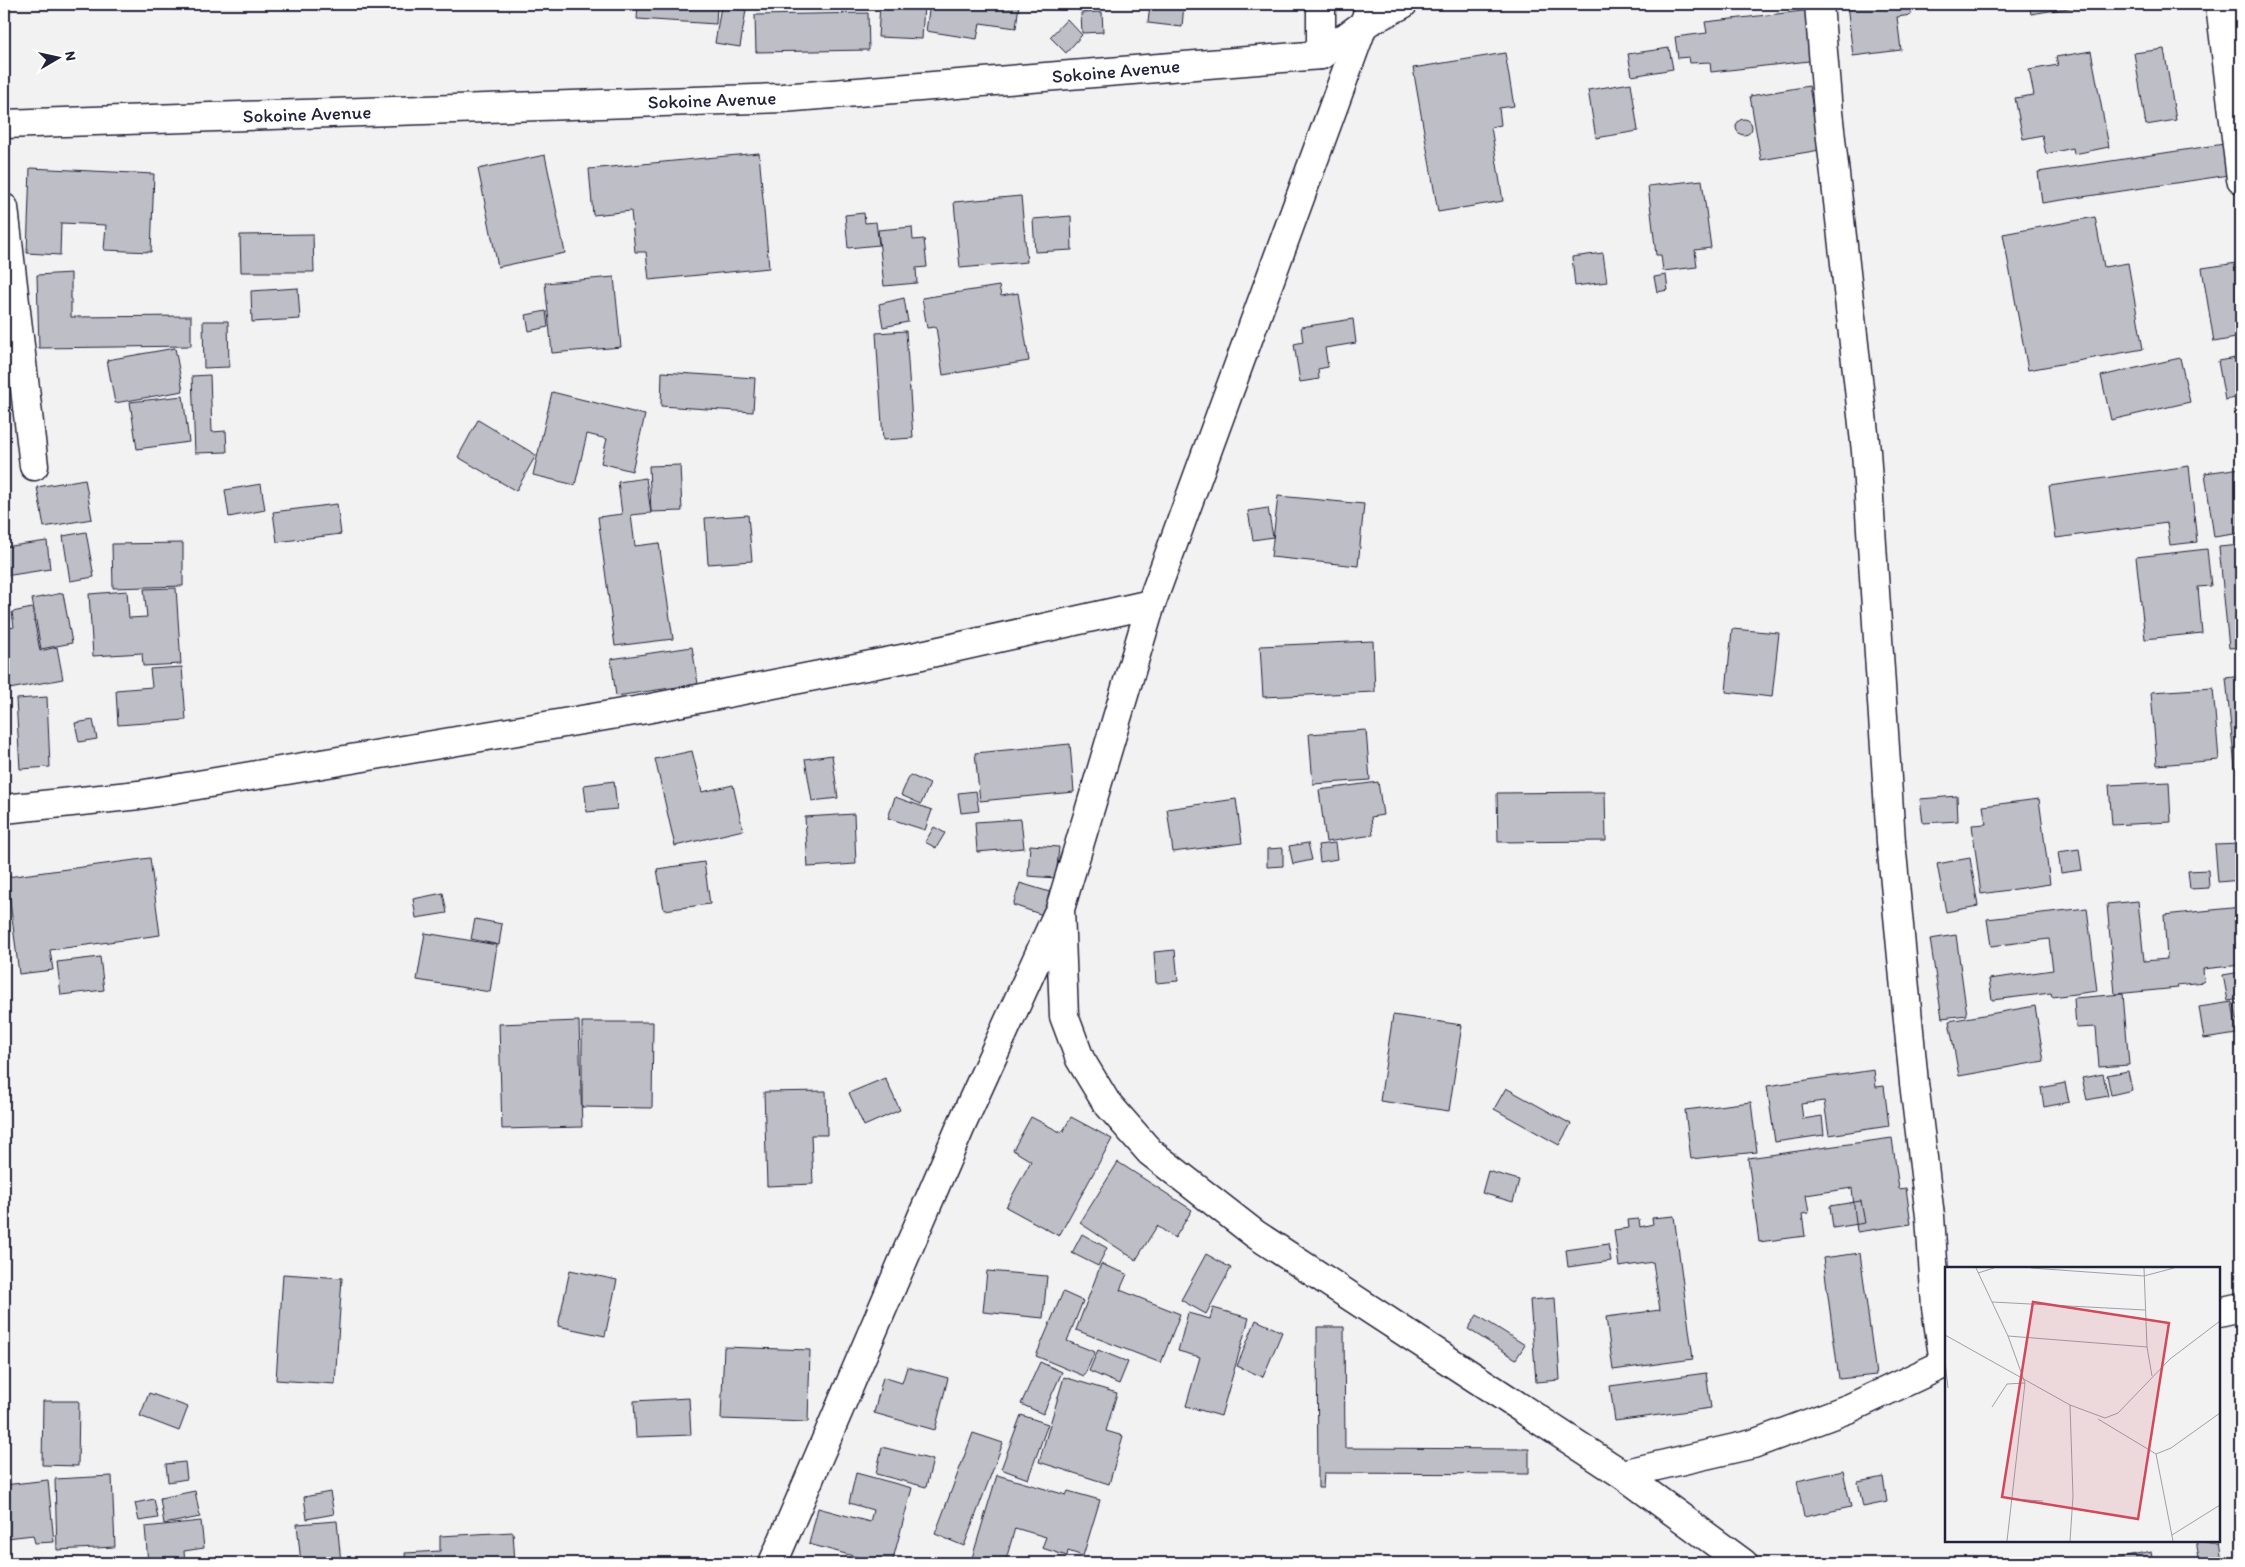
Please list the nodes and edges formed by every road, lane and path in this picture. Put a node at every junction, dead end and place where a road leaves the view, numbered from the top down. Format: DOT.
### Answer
graph roads {
  1 [pos="1321,4"];
  2 [pos="1403,4"];
  3 [pos="1819,4"];
  4 [pos="2220,4"];
  5 [pos="1368,14"];
  6 [pos="1320,55"];
  7 [pos="4,124"];
  8 [pos="2241,179"];
  9 [pos="4,208"];
  10 [pos="34,466"];
  11 [pos="1151,604"];
  12 [pos="4,809"];
  13 [pos="1060,909"];
  14 [pos="2241,1307"];
  15 [pos="2220,1312"];
  16 [pos="1945,1363"];
  17 [pos="1622,1474"];
  18 [pos="773,1563"];
  19 [pos="1743,1563"];
  1 -- 6 [label="street"];
  2 -- 5 [label="street"];
  3 -- 16 [label="street"];
  4 -- 8 [label="street"];
  5 -- 6 [label="street"];
  5 -- 11 [label="street"];
  6 -- 7 [label="street, Sokoine Avenue"];
  9 -- 10 [label="street"];
  11 -- 12 [label="street"];
  11 -- 13 [label="street"];
  13 -- 17 [label="street"];
  13 -- 18 [label="street"];
  14 -- 15 [label="street"];
  16 -- 17 [label="street"];
  17 -- 19 [label="street"];
}
